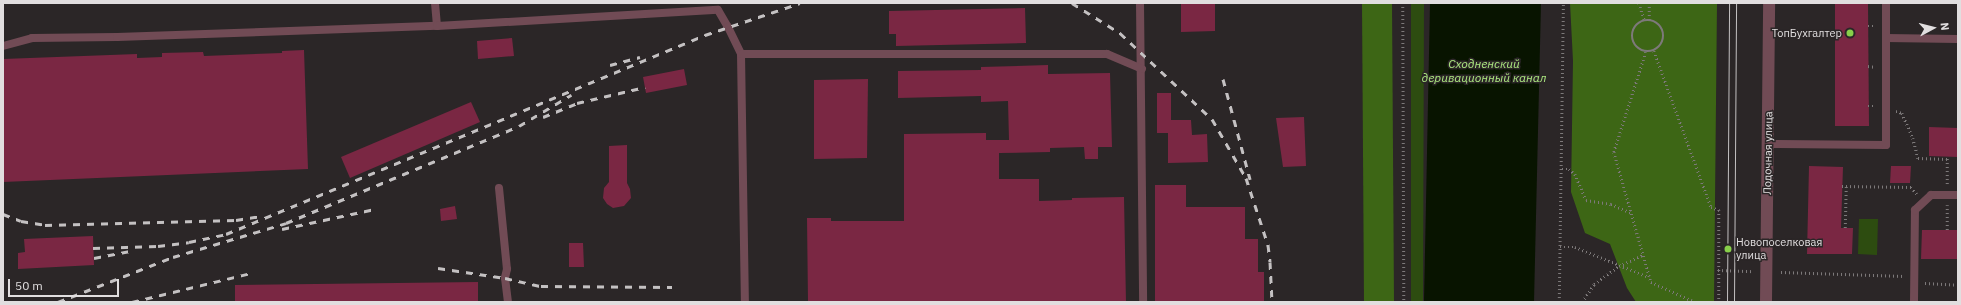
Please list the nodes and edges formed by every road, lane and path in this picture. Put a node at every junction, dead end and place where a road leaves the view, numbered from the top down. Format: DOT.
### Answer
graph roads {
  1 [pos="435,3"];
  2 [pos="1140,3"];
  3 [pos="1403,3"];
  4 [pos="1563,3"];
  5 [pos="1639,3"];
  6 [pos="1650,3"];
  7 [pos="1769,3"];
  8 [pos="1886,3"];
  9 [pos="1649,20"];
  10 [pos="1645,21"];
  11 [pos="437,26"];
  12 [pos="1886,38"];
  13 [pos="1958,39"];
  14 [pos="3,46"];
  15 [pos="1654,50"];
  16 [pos="1646,52"];
  17 [pos="741,54"];
  18 [pos="1142,69"];
  19 [pos="1886,106"];
  20 [pos="1768,144"];
  21 [pos="1948,159"];
  22 [pos="1562,169"];
  23 [pos="1842,186"];
  24 [pos="1846,186"];
  25 [pos="499,188"];
  26 [pos="1958,195"];
  27 [pos="1924,201"];
  28 [pos="1631,213"];
  29 [pos="1845,228"];
  30 [pos="1560,247"];
  31 [pos="1643,254"];
  32 [pos="1619,266"];
  33 [pos="1718,270"];
  34 [pos="1754,271"];
  35 [pos="1781,272"];
  36 [pos="1650,277"];
  37 [pos="1915,277"];
  38 [pos="1958,285"];
  39 [pos="508,302"];
  40 [pos="745,302"];
  41 [pos="1143,302"];
  42 [pos="1404,302"];
  43 [pos="1560,302"];
  44 [pos="1582,302"];
  45 [pos="1695,302"];
  46 [pos="1719,302"];
  47 [pos="1766,302"];
  48 [pos="1914,302"];
  1 -- 11 [label="lane"];
  2 -- 18 [label="lane"];
  3 -- 42 [label="path"];
  4 -- 22 [label="path"];
  5 -- 10 [label="path"];
  6 -- 9 [label="path"];
  7 -- 20 [label="street, Лодочная улица"];
  8 -- 12 [label="lane"];
  9 -- 10 [label="path"];
  9 -- 15 [label="path"];
  10 -- 16 [label="path"];
  11 -- 14 [label="lane"];
  11 -- 17 [label="lane"];
  12 -- 13 [label="lane"];
  12 -- 19 [label="lane"];
  15 -- 16 [label="path"];
  15 -- 33 [label="path"];
  16 -- 28 [label="path"];
  17 -- 18 [label="lane"];
  17 -- 40 [label="lane"];
  18 -- 41 [label="lane"];
  19 -- 20 [label="lane"];
  19 -- 21 [label="path"];
  20 -- 47 [label="street, Лодочная улица"];
  22 -- 28 [label="path"];
  22 -- 30 [label="path"];
  23 -- 24 [label="path"];
  24 -- 27 [label="path"];
  24 -- 29 [label="path"];
  25 -- 39 [label="lane"];
  26 -- 27 [label="lane"];
  27 -- 37 [label="lane"];
  28 -- 31 [label="path"];
  30 -- 32 [label="path"];
  30 -- 43 [label="path"];
  31 -- 32 [label="path"];
  31 -- 36 [label="path"];
  32 -- 36 [label="path"];
  32 -- 44 [label="path"];
  33 -- 34 [label="path"];
  33 -- 46 [label="path"];
  35 -- 37 [label="path"];
  36 -- 45 [label="path"];
  37 -- 38 [label="path"];
  37 -- 48 [label="lane"];
}
